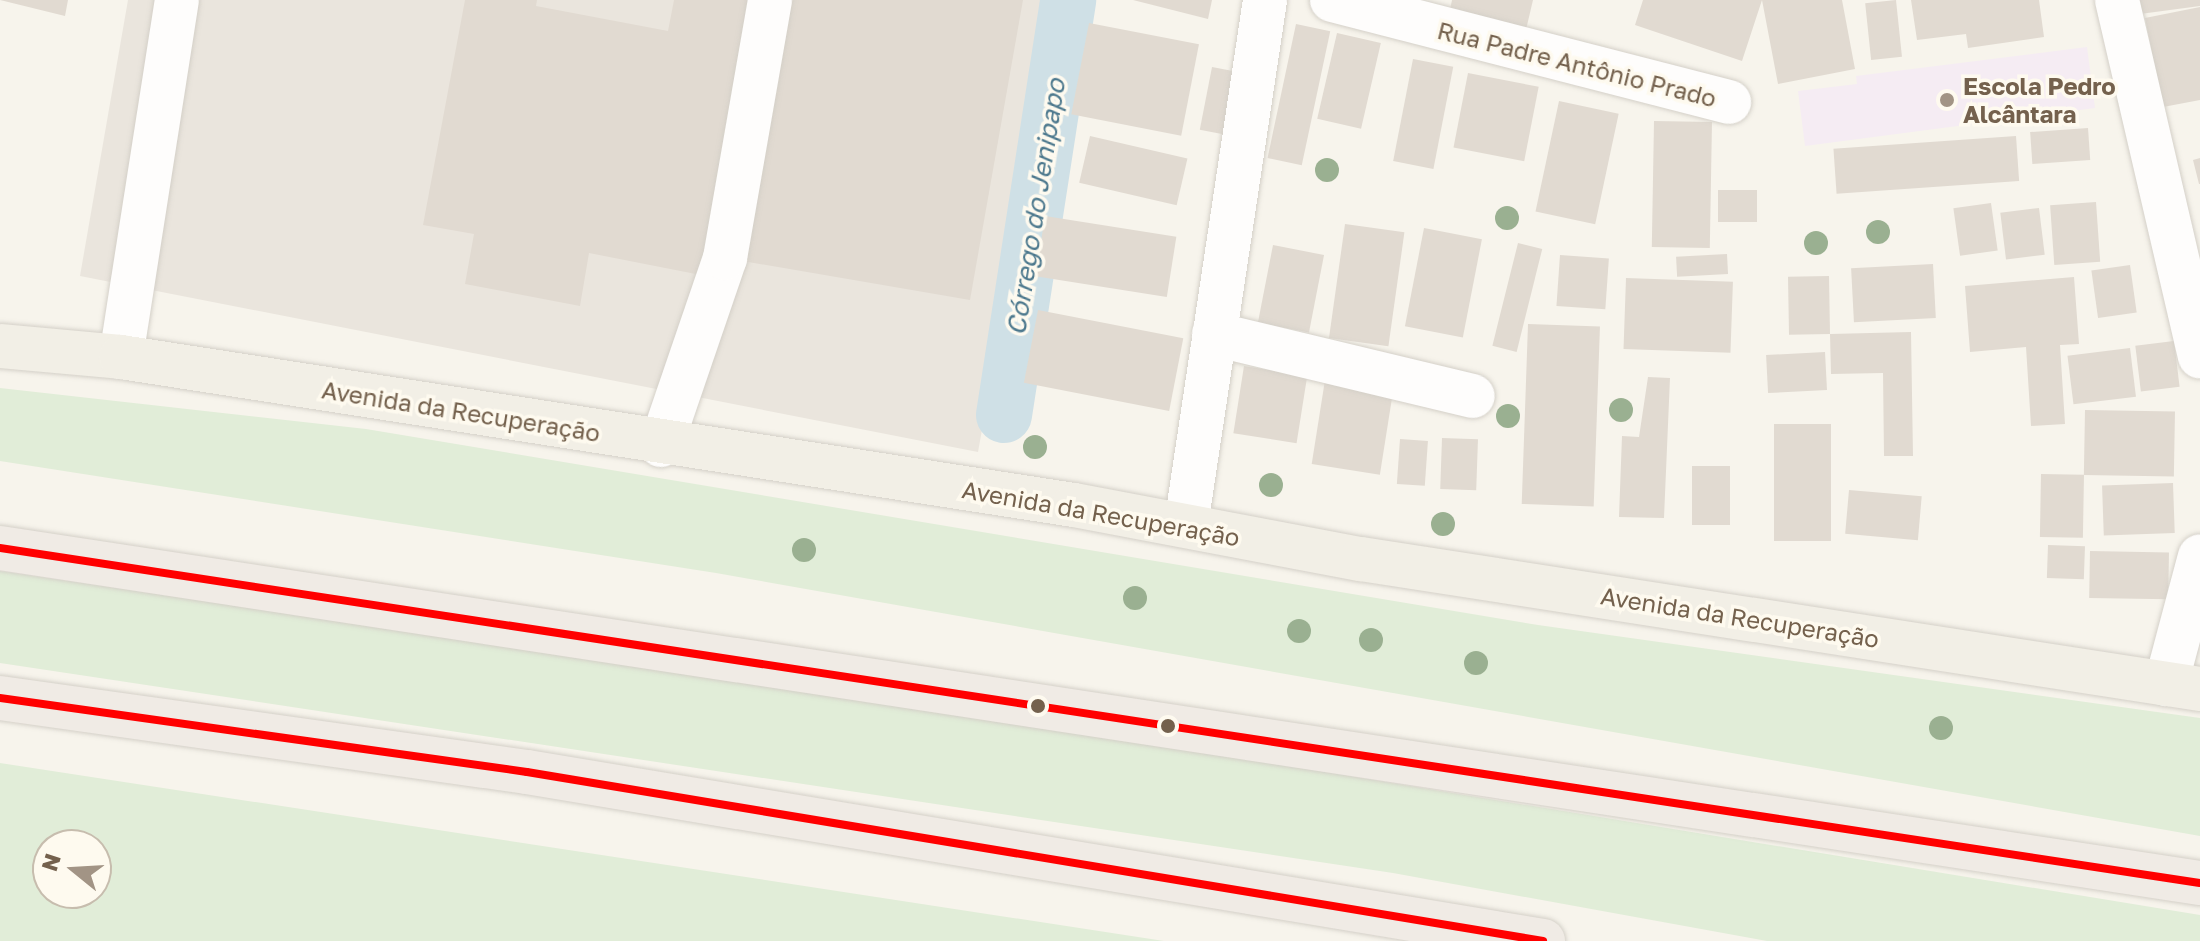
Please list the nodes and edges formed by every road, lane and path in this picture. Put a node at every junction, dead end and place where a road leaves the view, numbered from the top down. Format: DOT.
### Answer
graph roads {
  1 [pos="177,0"];
  2 [pos="770,0"];
  3 [pos="1265,0"];
  4 [pos="1332,0"];
  5 [pos="2117,0"];
  6 [pos="1729,102"];
  7 [pos="1214,334"];
  8 [pos="0,346"];
  9 [pos="2200,356"];
  10 [pos="121,357"];
  11 [pos="1473,396"];
  12 [pos="661,445"];
  13 [pos="1186,525"];
  14 [pos="0,548"];
  15 [pos="2200,556"];
  16 [pos="2193,603"];
  17 [pos="2183,686"];
  18 [pos="0,698"];
  19 [pos="2200,883"];
  20 [pos="1543,941"];
  1 -- 10 [label="street"];
  2 -- 12 [label="street"];
  3 -- 7 [label="street"];
  4 -- 6 [label="street, Rua Padre Antônio Prado"];
  5 -- 9 [label="street"];
  7 -- 11 [label="street"];
  7 -- 13 [label="street"];
  8 -- 10 [label="main road, Avenida da Recuperação"];
  10 -- 12 [label="main road, Avenida da Recuperação"];
  12 -- 13 [label="main road, Avenida da Recuperação"];
  13 -- 17 [label="main road, Avenida da Recuperação"];
  14 -- 19 [label="highway"];
  15 -- 16 [label="street"];
  16 -- 17 [label="street"];
  18 -- 20 [label="highway"];
}
